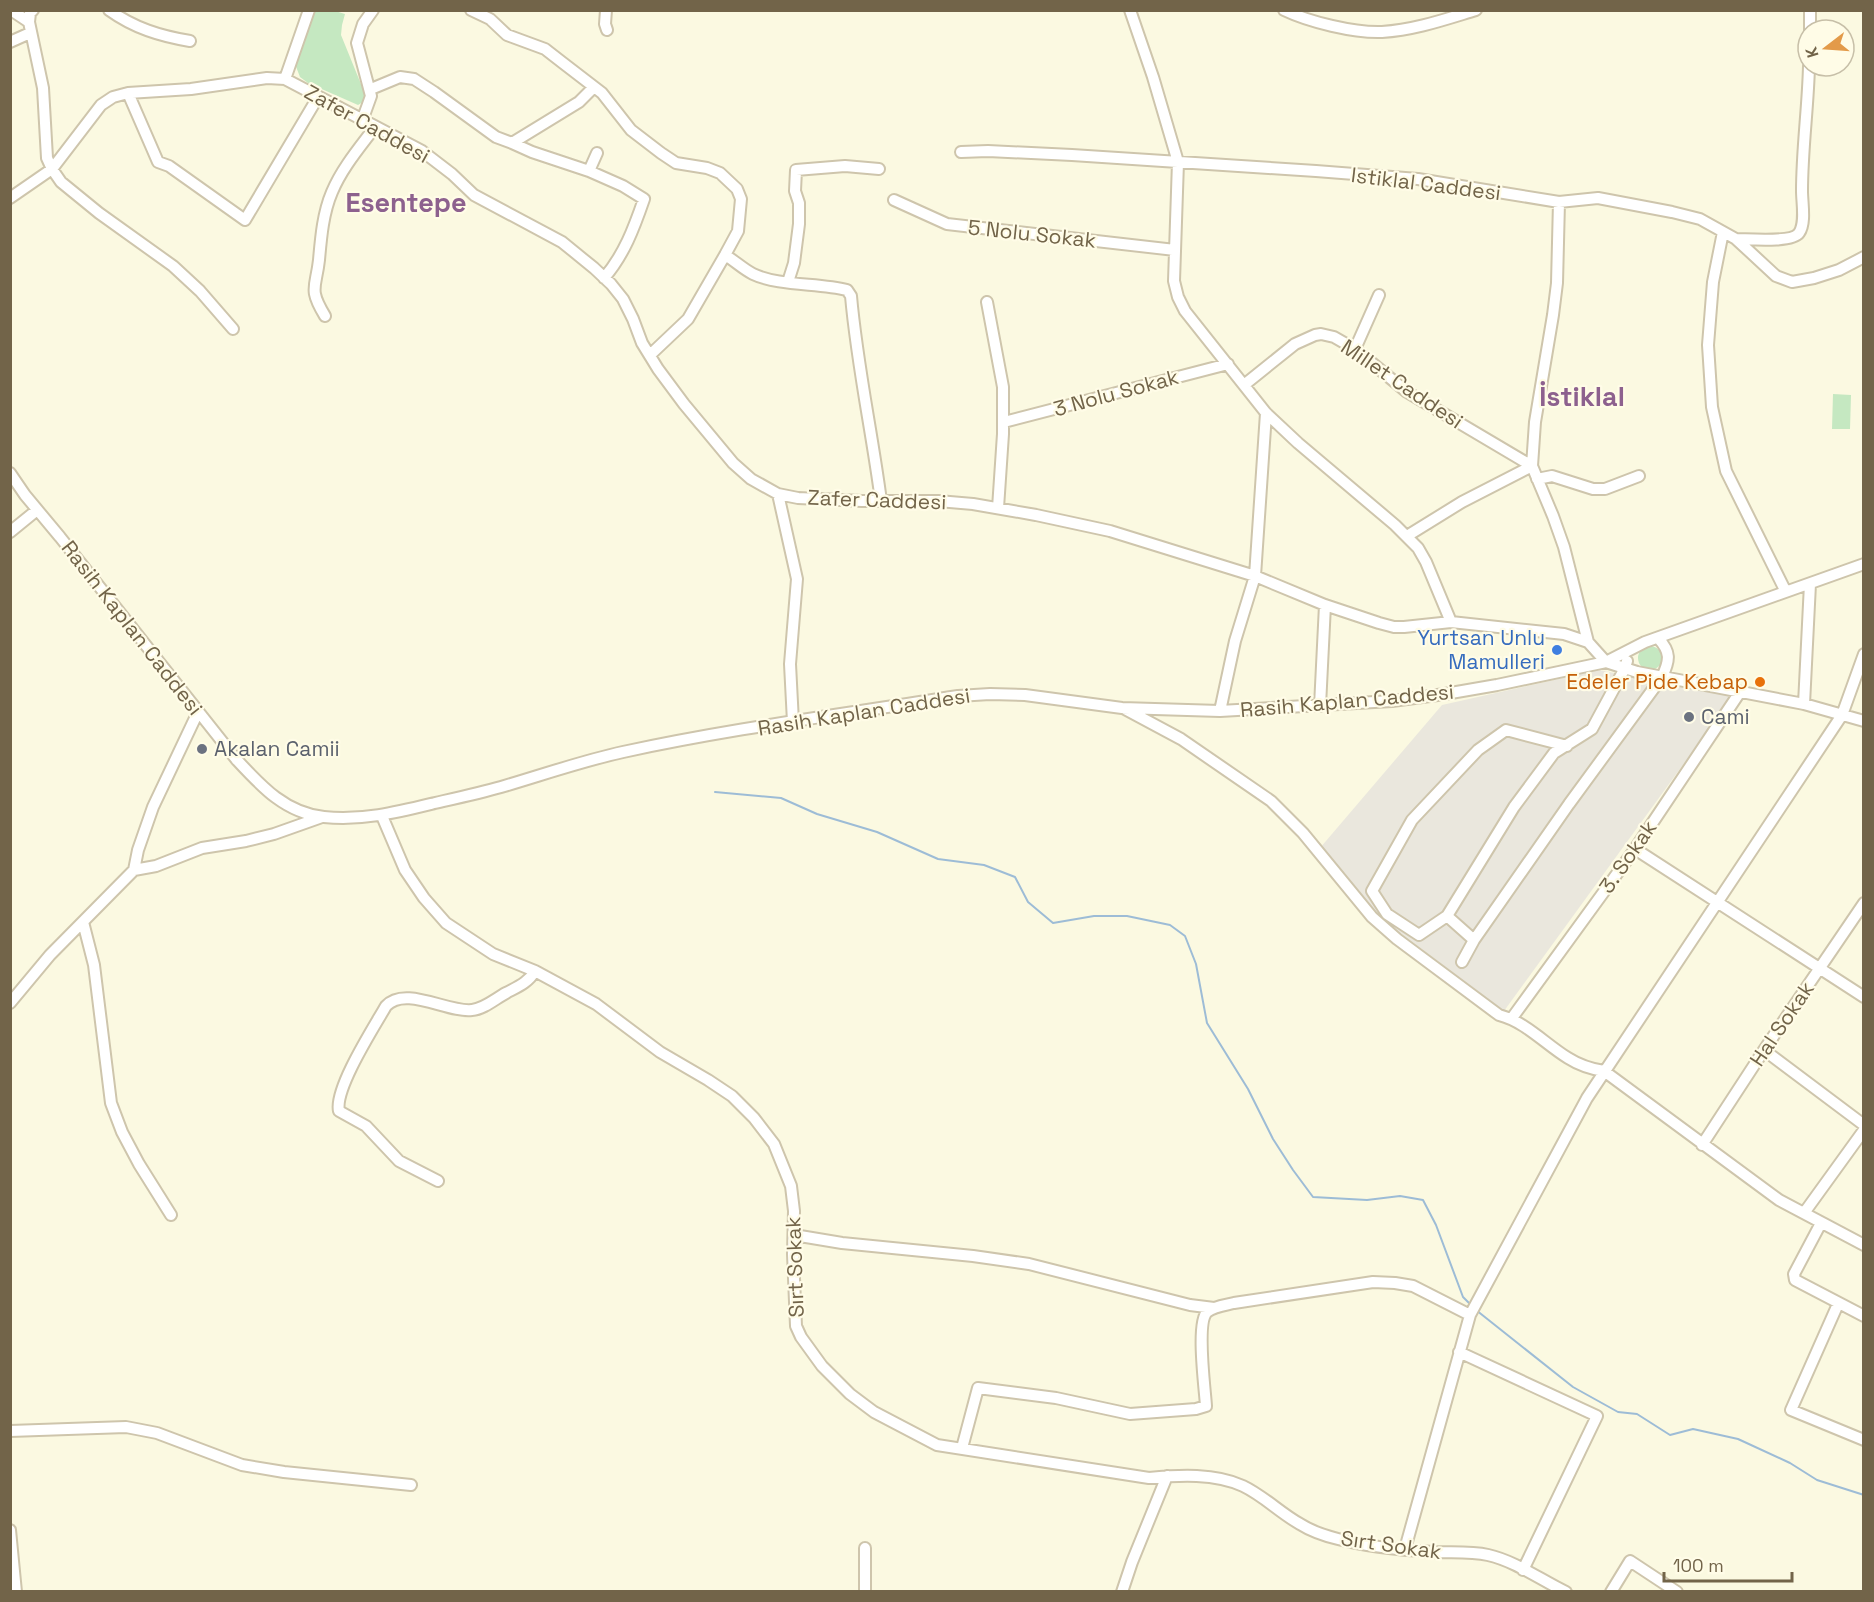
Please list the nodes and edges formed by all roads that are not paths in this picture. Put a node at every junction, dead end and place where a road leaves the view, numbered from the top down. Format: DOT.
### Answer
graph roads {
  1 [pos="11,10"];
  2 [pos="33,10"];
  3 [pos="109,10"];
  4 [pos="309,10"];
  5 [pos="373,10"];
  6 [pos="471,10"];
  7 [pos="606,10"];
  8 [pos="1130,10"];
  9 [pos="1284,10"];
  10 [pos="1476,10"];
  11 [pos="29,28"];
  12 [pos="608,30"];
  13 [pos="190,41"];
  14 [pos="10,42"];
  15 [pos="1808,78"];
  16 [pos="285,79"];
  17 [pos="594,87"];
  18 [pos="371,89"];
  19 [pos="128,93"];
  20 [pos="318,97"];
  21 [pos="362,121"];
  22 [pos="375,127"];
  23 [pos="512,143"];
  24 [pos="961,152"];
  25 [pos="597,153"];
  26 [pos="1178,162"];
  27 [pos="879,168"];
  28 [pos="52,169"];
  29 [pos="589,171"];
  30 [pos="10,198"];
  31 [pos="894,200"];
  32 [pos="1559,202"];
  33 [pos="1723,232"];
  34 [pos="1736,239"];
  35 [pos="1175,249"];
  36 [pos="725,255"];
  37 [pos="1863,257"];
  38 [pos="604,278"];
  39 [pos="788,282"];
  40 [pos="1379,295"];
  41 [pos="987,302"];
  42 [pos="325,316"];
  43 [pos="233,329"];
  44 [pos="1355,349"];
  45 [pos="650,355"];
  46 [pos="1228,364"];
  47 [pos="1244,386"];
  48 [pos="1266,413"];
  49 [pos="1004,422"];
  50 [pos="1532,466"];
  51 [pos="10,473"];
  52 [pos="1639,476"];
  53 [pos="1537,479"];
  54 [pos="778,494"];
  55 [pos="881,501"];
  56 [pos="998,508"];
  57 [pos="37,510"];
  58 [pos="10,532"];
  59 [pos="1407,536"];
  60 [pos="1863,564"];
  61 [pos="1255,576"];
  62 [pos="1810,584"];
  63 [pos="1785,590"];
  64 [pos="1325,605"];
  65 [pos="1451,622"];
  66 [pos="1658,638"];
  67 [pos="1588,642"];
  68 [pos="1633,648"];
  69 [pos="1863,654"];
  70 [pos="1606,662"];
  71 [pos="1625,668"];
  72 [pos="1662,677"];
  73 [pos="1740,692"];
  74 [pos="1804,704"];
  75 [pos="1320,706"];
  76 [pos="1122,708"];
  77 [pos="1220,711"];
  78 [pos="198,712"];
  79 [pos="1842,715"];
  80 [pos="1863,721"];
  81 [pos="793,722"];
  82 [pos="1567,746"];
  83 [pos="382,816"];
  84 [pos="322,817"];
  85 [pos="1635,849"];
  86 [pos="134,870"];
  87 [pos="1718,902"];
  88 [pos="1863,903"];
  89 [pos="1447,916"];
  90 [pos="82,922"];
  91 [pos="1474,940"];
  92 [pos="1462,962"];
  93 [pos="1820,969"];
  94 [pos="535,971"];
  95 [pos="1863,997"];
  96 [pos="10,1003"];
  97 [pos="1512,1018"];
  98 [pos="1764,1050"];
  99 [pos="1604,1071"];
  100 [pos="1863,1125"];
  101 [pos="1863,1130"];
  102 [pos="1702,1145"];
  103 [pos="438,1181"];
  104 [pos="1804,1213"];
  105 [pos="171,1215"];
  106 [pos="1821,1223"];
  107 [pos="794,1235"];
  108 [pos="1863,1245"];
  109 [pos="1838,1304"];
  110 [pos="1214,1308"];
  111 [pos="1470,1315"];
  112 [pos="1863,1316"];
  113 [pos="1459,1352"];
  114 [pos="10,1431"];
  115 [pos="1863,1440"];
  116 [pos="962,1448"];
  117 [pos="1167,1476"];
  118 [pos="411,1485"];
  119 [pos="10,1530"];
  120 [pos="865,1548"];
  121 [pos="1405,1549"];
  122 [pos="1523,1570"];
  123 [pos="16,1592"];
  124 [pos="866,1592"];
  125 [pos="1122,1592"];
  126 [pos="1566,1592"];
  127 [pos="1611,1592"];
  128 [pos="1677,1592"];
  1 -- 11 [label="street"];
  2 -- 11 [label="street"];
  3 -- 13 [label="street"];
  4 -- 16 [label="street"];
  5 -- 18 [label="street"];
  6 -- 17 [label="street"];
  7 -- 12 [label="street"];
  8 -- 26 [label="street"];
  9 -- 10 [label="street"];
  11 -- 14 [label="street"];
  11 -- 28 [label="street"];
  15 -- 34 [label="street"];
  16 -- 19 [label="street"];
  16 -- 20 [label="street, Zafer Caddesi"];
  17 -- 23 [label="street"];
  17 -- 36 [label="street"];
  18 -- 21 [label="street"];
  18 -- 23 [label="street"];
  19 -- 20 [label="street"];
  19 -- 28 [label="street"];
  20 -- 21 [label="street, Zafer Caddesi"];
  21 -- 22 [label="street, Zafer Caddesi"];
  22 -- 38 [label="street, Zafer Caddesi"];
  22 -- 42 [label="street"];
  23 -- 29 [label="street"];
  24 -- 26 [label="street, Istiklal Caddesi"];
  25 -- 29 [label="street"];
  26 -- 32 [label="street, Istiklal Caddesi"];
  26 -- 35 [label="street"];
  27 -- 39 [label="street"];
  28 -- 30 [label="street"];
  28 -- 43 [label="street"];
  29 -- 38 [label="street"];
  31 -- 35 [label="street, 5 Nolu Sokak"];
  32 -- 33 [label="street, Istiklal Caddesi"];
  32 -- 50 [label="street"];
  33 -- 34 [label="street, Istiklal Caddesi"];
  33 -- 63 [label="street"];
  34 -- 37 [label="street, Istiklal Caddesi"];
  35 -- 46 [label="street"];
  36 -- 39 [label="street"];
  36 -- 45 [label="street"];
  38 -- 45 [label="street, Zafer Caddesi"];
  39 -- 55 [label="street"];
  40 -- 44 [label="street"];
  41 -- 49 [label="street"];
  44 -- 47 [label="street, Millet Caddesi"];
  44 -- 50 [label="street, Millet Caddesi"];
  45 -- 54 [label="street, Zafer Caddesi"];
  46 -- 47 [label="street"];
  46 -- 49 [label="street, 3 Nolu Sokak"];
  47 -- 48 [label="street"];
  48 -- 59 [label="street"];
  48 -- 61 [label="street"];
  49 -- 56 [label="street"];
  50 -- 53 [label="street"];
  50 -- 59 [label="street"];
  51 -- 57 [label="street, Rasih Kaplan Caddesi"];
  52 -- 53 [label="street"];
  53 -- 67 [label="street"];
  54 -- 55 [label="street, Zafer Caddesi"];
  54 -- 81 [label="street"];
  55 -- 56 [label="street, Zafer Caddesi"];
  56 -- 61 [label="street, Zafer Caddesi"];
  57 -- 58 [label="street"];
  57 -- 78 [label="street, Rasih Kaplan Caddesi"];
  59 -- 65 [label="street"];
  60 -- 62 [label="street, Rasih Kaplan Caddesi"];
  61 -- 64 [label="street, Zafer Caddesi"];
  61 -- 77 [label="street"];
  62 -- 63 [label="street, Rasih Kaplan Caddesi"];
  62 -- 74 [label="street"];
  63 -- 66 [label="street, Rasih Kaplan Caddesi"];
  64 -- 65 [label="street, Zafer Caddesi"];
  64 -- 75 [label="street"];
  65 -- 67 [label="street, Zafer Caddesi"];
  66 -- 68 [label="street, Rasih Kaplan Caddesi"];
  66 -- 72 [label="street"];
  67 -- 70 [label="street"];
  68 -- 70 [label="street, Rasih Kaplan Caddesi"];
  68 -- 71 [label="street"];
  69 -- 79 [label="street"];
  70 -- 71 [label="street"];
  70 -- 75 [label="street, Rasih Kaplan Caddesi"];
  71 -- 72 [label="street"];
  71 -- 82 [label="street"];
  72 -- 73 [label="street"];
  72 -- 91 [label="street"];
  73 -- 74 [label="street"];
  73 -- 85 [label="street, 3. Sokak"];
  74 -- 79 [label="street"];
  75 -- 77 [label="street, Rasih Kaplan Caddesi"];
  76 -- 77 [label="street, Rasih Kaplan Caddesi"];
  76 -- 81 [label="street, Rasih Kaplan Caddesi"];
  76 -- 97 [label="street"];
  78 -- 84 [label="street, Rasih Kaplan Caddesi"];
  78 -- 86 [label="street"];
  79 -- 80 [label="street"];
  79 -- 87 [label="street"];
  81 -- 83 [label="street, Rasih Kaplan Caddesi"];
  82 -- 89 [label="street"];
  82 -- 89 [label="street"];
  83 -- 84 [label="street, Rasih Kaplan Caddesi"];
  83 -- 94 [label="street, Sırt Sokak"];
  84 -- 86 [label="street"];
  85 -- 87 [label="street"];
  85 -- 97 [label="street, 3. Sokak"];
  86 -- 90 [label="street"];
  87 -- 93 [label="street"];
  87 -- 99 [label="street"];
  88 -- 93 [label="street, Hal Sokak"];
  89 -- 91 [label="street"];
  90 -- 96 [label="street"];
  90 -- 105 [label="street"];
  91 -- 92 [label="street"];
  93 -- 95 [label="street"];
  93 -- 98 [label="street, Hal Sokak"];
  94 -- 103 [label="street"];
  94 -- 107 [label="street, Sırt Sokak"];
  97 -- 99 [label="street"];
  98 -- 100 [label="street"];
  98 -- 102 [label="street, Hal Sokak"];
  99 -- 102 [label="street"];
  99 -- 111 [label="street"];
  101 -- 104 [label="street"];
  102 -- 104 [label="street"];
  104 -- 106 [label="street"];
  106 -- 108 [label="street"];
  106 -- 109 [label="street"];
  107 -- 110 [label="street"];
  107 -- 116 [label="street, Sırt Sokak"];
  109 -- 112 [label="street"];
  109 -- 115 [label="street"];
  110 -- 111 [label="street"];
  110 -- 116 [label="street"];
  111 -- 113 [label="street"];
  113 -- 121 [label="street"];
  113 -- 122 [label="street"];
  114 -- 118 [label="street"];
  116 -- 117 [label="street, Sırt Sokak"];
  117 -- 121 [label="street, Sırt Sokak"];
  117 -- 125 [label="street"];
  119 -- 123 [label="street"];
  120 -- 124 [label="street"];
  121 -- 122 [label="street, Sırt Sokak"];
  122 -- 126 [label="street, Sırt Sokak"];
  127 -- 128 [label="street"];
}
